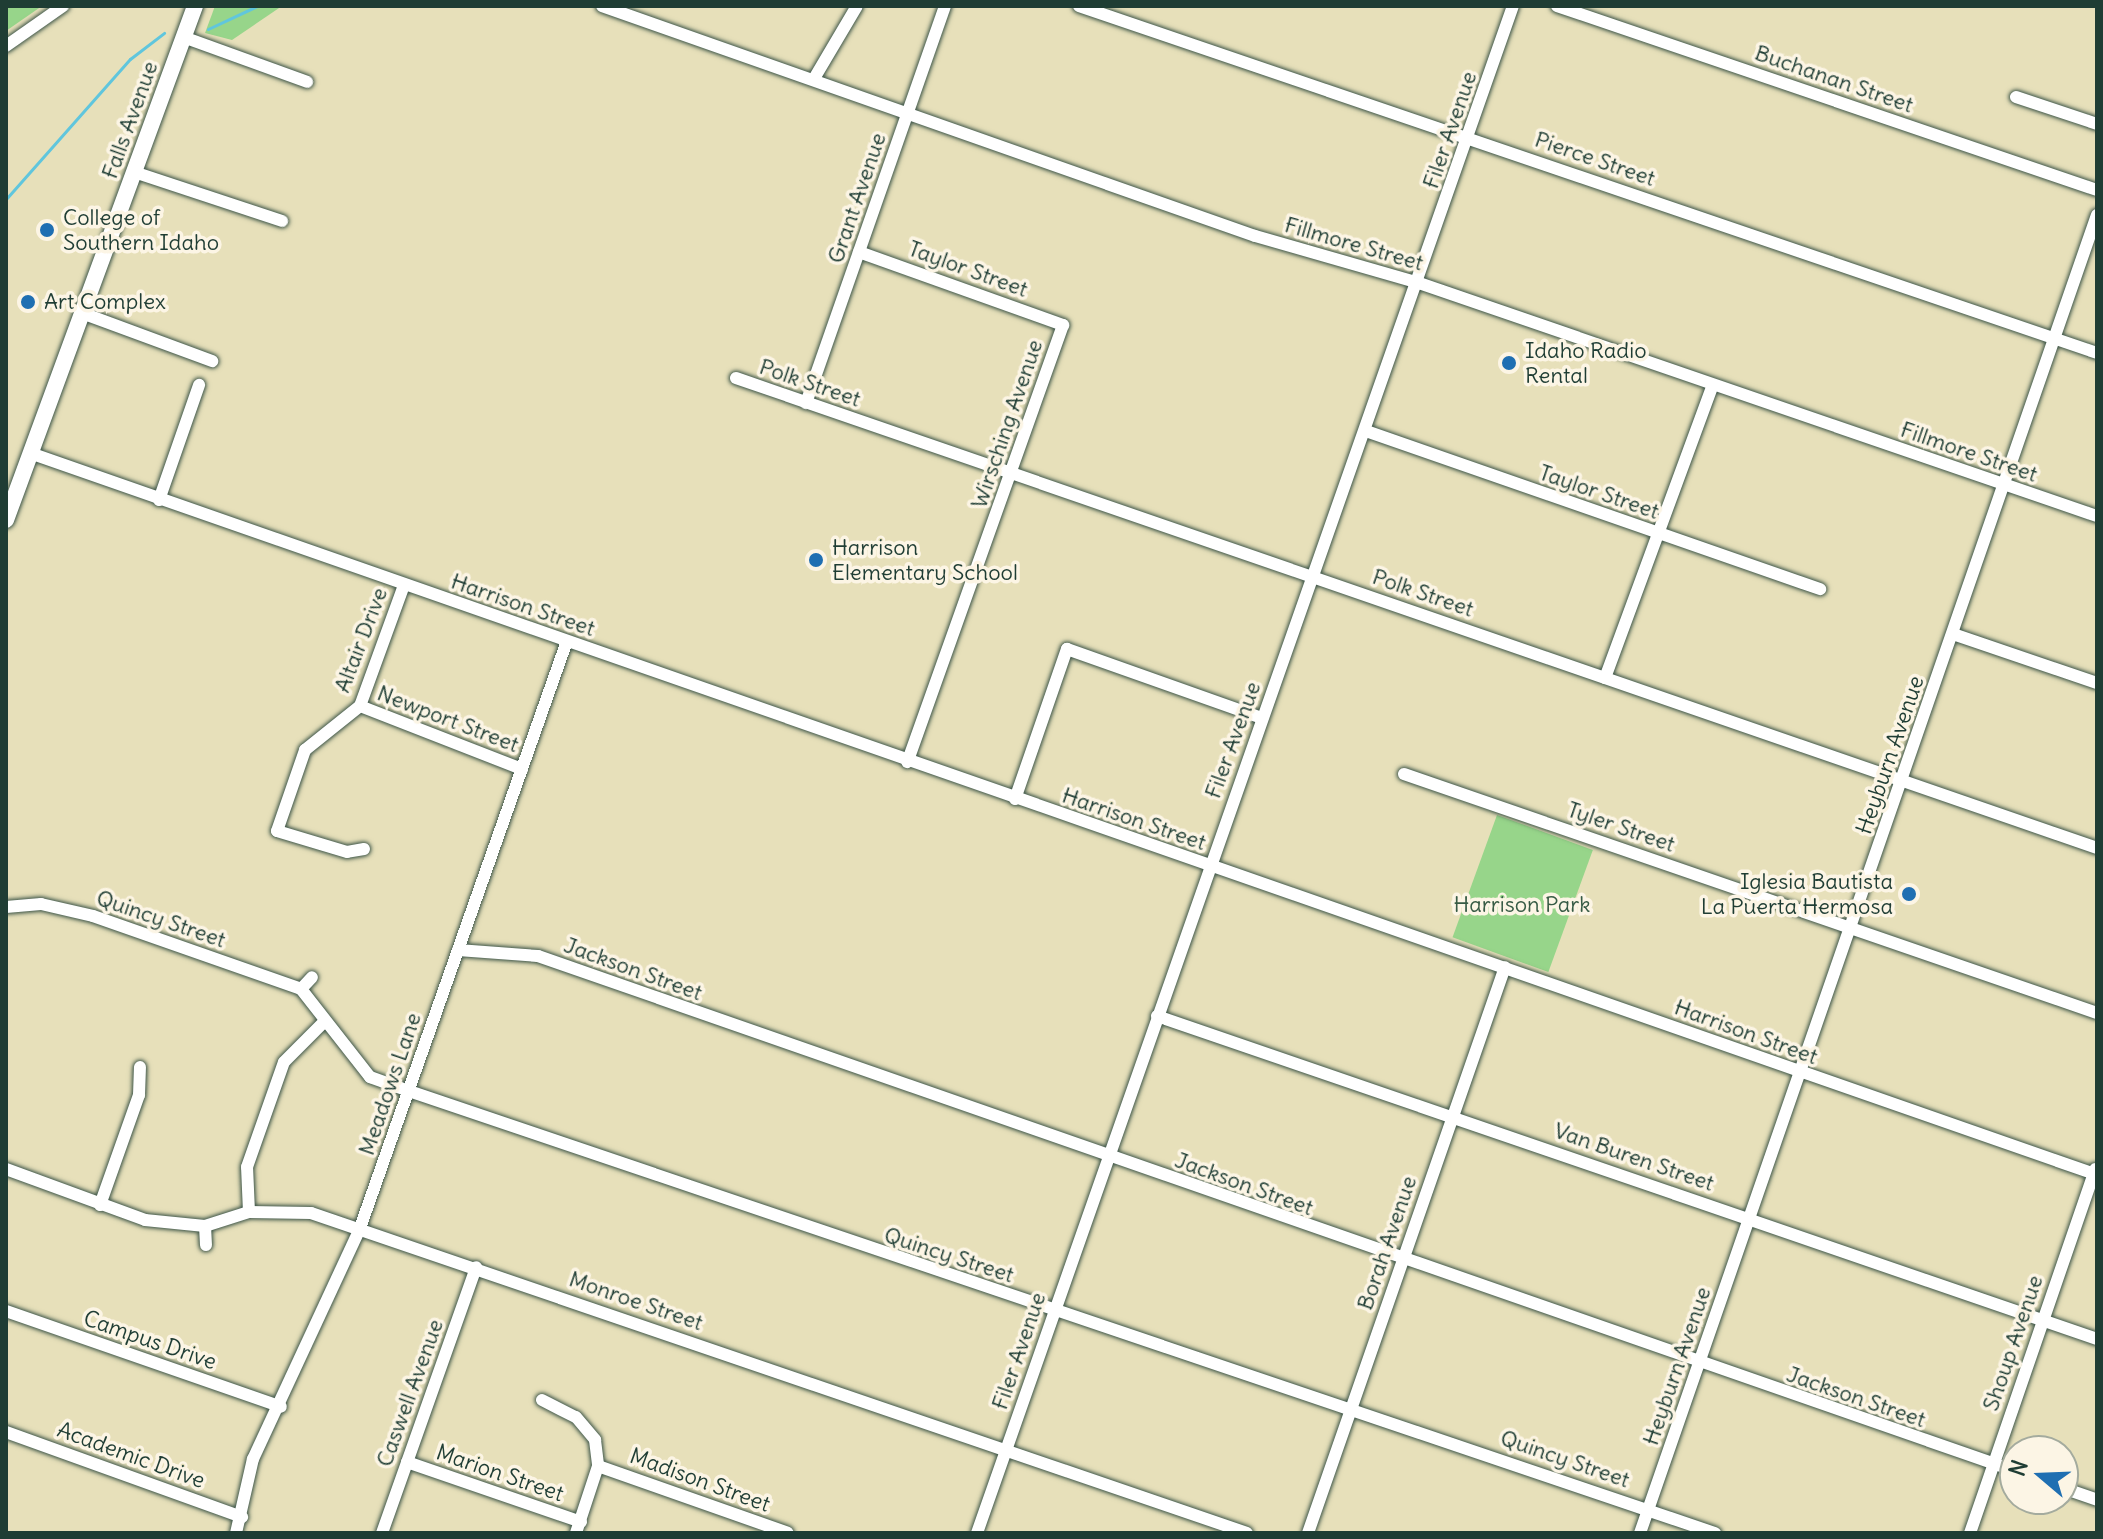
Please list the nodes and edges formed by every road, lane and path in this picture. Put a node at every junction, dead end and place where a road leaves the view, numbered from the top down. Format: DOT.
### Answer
graph roads {
  1 [pos="63,6"];
  2 [pos="195,6"];
  3 [pos="602,6"];
  4 [pos="857,6"];
  5 [pos="945,6"];
  6 [pos="1079,6"];
  7 [pos="1513,6"];
  8 [pos="1557,6"];
  9 [pos="183,37"];
  10 [pos="6,46"];
  11 [pos="815,77"];
  12 [pos="307,82"];
  13 [pos="2016,97"];
  14 [pos="908,112"];
  15 [pos="2097,124"];
  16 [pos="1468,137"];
  17 [pos="134,172"];
  18 [pos="2097,190"];
  19 [pos="2097,215"];
  20 [pos="282,221"];
  21 [pos="859,252"];
  22 [pos="1419,283"];
  23 [pos="82,313"];
  24 [pos="1063,325"];
  25 [pos="2057,339"];
  26 [pos="2097,353"];
  27 [pos="212,361"];
  28 [pos="736,378"];
  29 [pos="199,385"];
  30 [pos="1713,385"];
  31 [pos="806,403"];
  32 [pos="1366,431"];
  33 [pos="30,453"];
  34 [pos="1012,472"];
  35 [pos="2005,485"];
  36 [pos="159,500"];
  37 [pos="2097,516"];
  38 [pos="6,520"];
  39 [pos="1658,534"];
  40 [pos="1314,576"];
  41 [pos="404,585"];
  42 [pos="1820,589"];
  43 [pos="1953,634"];
  44 [pos="567,641"];
  45 [pos="1605,678"];
  46 [pos="2097,683"];
  47 [pos="360,706"];
  48 [pos="1262,718"];
  49 [pos="907,762"];
  50 [pos="522,769"];
  51 [pos="1404,774"];
  52 [pos="1902,781"];
  53 [pos="1015,799"];
  54 [pos="2097,848"];
  55 [pos="364,849"];
  56 [pos="1209,866"];
  57 [pos="6,907"];
  58 [pos="1852,926"];
  59 [pos="458,950"];
  60 [pos="1505,967"];
  61 [pos="312,977"];
  62 [pos="301,989"];
  63 [pos="2097,1013"];
  64 [pos="1157,1016"];
  65 [pos="323,1023"];
  66 [pos="140,1067"];
  67 [pos="1799,1072"];
  68 [pos="409,1091"];
  69 [pos="1452,1116"];
  70 [pos="1109,1157"];
  71 [pos="6,1169"];
  72 [pos="2095,1172"];
  73 [pos="100,1205"];
  74 [pos="249,1212"];
  75 [pos="1751,1219"];
  76 [pos="205,1226"];
  77 [pos="360,1228"];
  78 [pos="206,1245"];
  79 [pos="1402,1262"];
  80 [pos="476,1267"];
  81 [pos="1055,1309"];
  82 [pos="6,1311"];
  83 [pos="2042,1321"];
  84 [pos="2097,1339"];
  85 [pos="1697,1365"];
  86 [pos="542,1400"];
  87 [pos="1352,1406"];
  88 [pos="281,1407"];
  89 [pos="6,1432"];
  90 [pos="1006,1449"];
  91 [pos="407,1462"];
  92 [pos="1993,1464"];
  93 [pos="598,1466"];
  94 [pos="1999,1466"];
  95 [pos="1648,1510"];
  96 [pos="242,1517"];
  97 [pos="578,1527"];
  98 [pos="236,1533"];
  99 [pos="382,1533"];
  100 [pos="788,1533"];
  101 [pos="977,1533"];
  102 [pos="1247,1533"];
  103 [pos="1308,1533"];
  104 [pos="1640,1533"];
  105 [pos="1715,1533"];
  106 [pos="1970,1533"];
  1 -- 10 [label="street"];
  2 -- 9 [label="main road, Falls Avenue"];
  3 -- 11 [label="street, Fillmore Street"];
  4 -- 11 [label="street"];
  5 -- 14 [label="street, Grant Avenue"];
  6 -- 16 [label="street, Pierce Street"];
  7 -- 16 [label="street, Filer Avenue"];
  8 -- 18 [label="street, Buchanan Street"];
  9 -- 12 [label="street"];
  9 -- 17 [label="main road, Falls Avenue"];
  11 -- 14 [label="street, Fillmore Street"];
  13 -- 15 [label="street"];
  14 -- 21 [label="street, Grant Avenue"];
  14 -- 22 [label="street, Fillmore Street"];
  16 -- 22 [label="street, Filer Avenue"];
  16 -- 25 [label="street, Pierce Street"];
  17 -- 20 [label="street"];
  17 -- 23 [label="main road, Falls Avenue"];
  19 -- 25 [label="street, Heyburn Avenue"];
  21 -- 24 [label="street, Taylor Street"];
  21 -- 31 [label="street, Grant Avenue"];
  22 -- 30 [label="street, Fillmore Street"];
  22 -- 32 [label="street, Filer Avenue"];
  23 -- 27 [label="street"];
  23 -- 33 [label="main road, Falls Avenue"];
  24 -- 34 [label="street, Wirsching Avenue"];
  25 -- 26 [label="street, Pierce Street"];
  25 -- 35 [label="street, Heyburn Avenue"];
  28 -- 31 [label="street, Polk Street"];
  29 -- 36 [label="street"];
  30 -- 35 [label="street, Fillmore Street"];
  30 -- 39 [label="street"];
  31 -- 34 [label="street, Polk Street"];
  32 -- 39 [label="street, Taylor Street"];
  32 -- 40 [label="street, Filer Avenue"];
  33 -- 36 [label="street, Harrison Street"];
  33 -- 38 [label="main road, Falls Avenue"];
  34 -- 40 [label="street, Polk Street"];
  34 -- 49 [label="street, Wirsching Avenue"];
  35 -- 37 [label="street, Fillmore Street"];
  35 -- 43 [label="street, Heyburn Avenue"];
  36 -- 41 [label="street, Harrison Street"];
  39 -- 42 [label="street, Taylor Street"];
  39 -- 45 [label="street"];
  40 -- 45 [label="street, Polk Street"];
  40 -- 48 [label="street, Filer Avenue"];
  41 -- 44 [label="street, Harrison Street"];
  41 -- 47 [label="street, Altair Drive"];
  43 -- 46 [label="street"];
  43 -- 52 [label="street, Heyburn Avenue"];
  44 -- 49 [label="street, Harrison Street"];
  44 -- 50 [label="street, Meadows Lane"];
  45 -- 52 [label="street, Polk Street"];
  47 -- 50 [label="street, Newport Street"];
  47 -- 55 [label="street, Altair Drive"];
  48 -- 53 [label="street"];
  48 -- 56 [label="street, Filer Avenue"];
  49 -- 53 [label="street, Harrison Street"];
  50 -- 59 [label="street, Meadows Lane"];
  51 -- 58 [label="street, Tyler Street"];
  52 -- 54 [label="street, Polk Street"];
  52 -- 58 [label="street, Heyburn Avenue"];
  53 -- 56 [label="street, Harrison Street"];
  56 -- 60 [label="street, Harrison Street"];
  56 -- 64 [label="street, Filer Avenue"];
  57 -- 62 [label="street, Quincy Street"];
  58 -- 63 [label="street, Tyler Street"];
  58 -- 67 [label="street, Heyburn Avenue"];
  59 -- 68 [label="street, Meadows Lane"];
  59 -- 70 [label="street, Jackson Street"];
  60 -- 67 [label="street, Harrison Street"];
  60 -- 69 [label="street, Borah Avenue"];
  61 -- 62 [label="street"];
  62 -- 65 [label="street, Quincy Street"];
  64 -- 69 [label="street, Van Buren Street"];
  64 -- 70 [label="street, Filer Avenue"];
  65 -- 68 [label="street, Quincy Street"];
  65 -- 74 [label="street"];
  66 -- 73 [label="street"];
  67 -- 72 [label="street, Harrison Street"];
  67 -- 75 [label="street, Heyburn Avenue"];
  68 -- 77 [label="street, Meadows Lane"];
  68 -- 81 [label="street, Quincy Street"];
  69 -- 75 [label="street, Van Buren Street"];
  69 -- 79 [label="street, Borah Avenue"];
  70 -- 79 [label="street, Jackson Street"];
  70 -- 81 [label="street, Filer Avenue"];
  71 -- 73 [label="street, Monroe Street"];
  72 -- 83 [label="street, Shoup Avenue"];
  73 -- 76 [label="street, Monroe Street"];
  74 -- 76 [label="street, Monroe Street"];
  74 -- 77 [label="street, Monroe Street"];
  75 -- 83 [label="street, Van Buren Street"];
  75 -- 85 [label="street, Heyburn Avenue"];
  76 -- 78 [label="street"];
  77 -- 80 [label="street, Monroe Street"];
  77 -- 88 [label="street, Meadows Lane"];
  79 -- 85 [label="street, Jackson Street"];
  79 -- 87 [label="street, Borah Avenue"];
  80 -- 90 [label="street, Monroe Street"];
  80 -- 91 [label="street, Caswell Avenue"];
  81 -- 87 [label="street, Quincy Street"];
  81 -- 90 [label="street, Filer Avenue"];
  82 -- 88 [label="street, Campus Drive"];
  83 -- 84 [label="street, Van Buren Street"];
  83 -- 92 [label="street, Shoup Avenue"];
  85 -- 92 [label="street, Jackson Street"];
  85 -- 95 [label="street, Heyburn Avenue"];
  86 -- 93 [label="street"];
  87 -- 95 [label="street, Quincy Street"];
  87 -- 103 [label="street, Borah Avenue"];
  88 -- 96 [label="street, Meadows Lane"];
  89 -- 96 [label="street, Academic Drive"];
  90 -- 101 [label="street, Filer Avenue"];
  90 -- 102 [label="street, Monroe Street"];
  91 -- 97 [label="street, Marion Street"];
  91 -- 99 [label="street, Caswell Avenue"];
  92 -- 94 [label="street, Jackson Street"];
  92 -- 106 [label="street, Shoup Avenue"];
  93 -- 97 [label="street"];
  93 -- 100 [label="street, Madison Street"];
  95 -- 104 [label="street, Heyburn Avenue"];
  95 -- 105 [label="street, Quincy Street"];
  96 -- 98 [label="street, Meadows Lane"];
}
